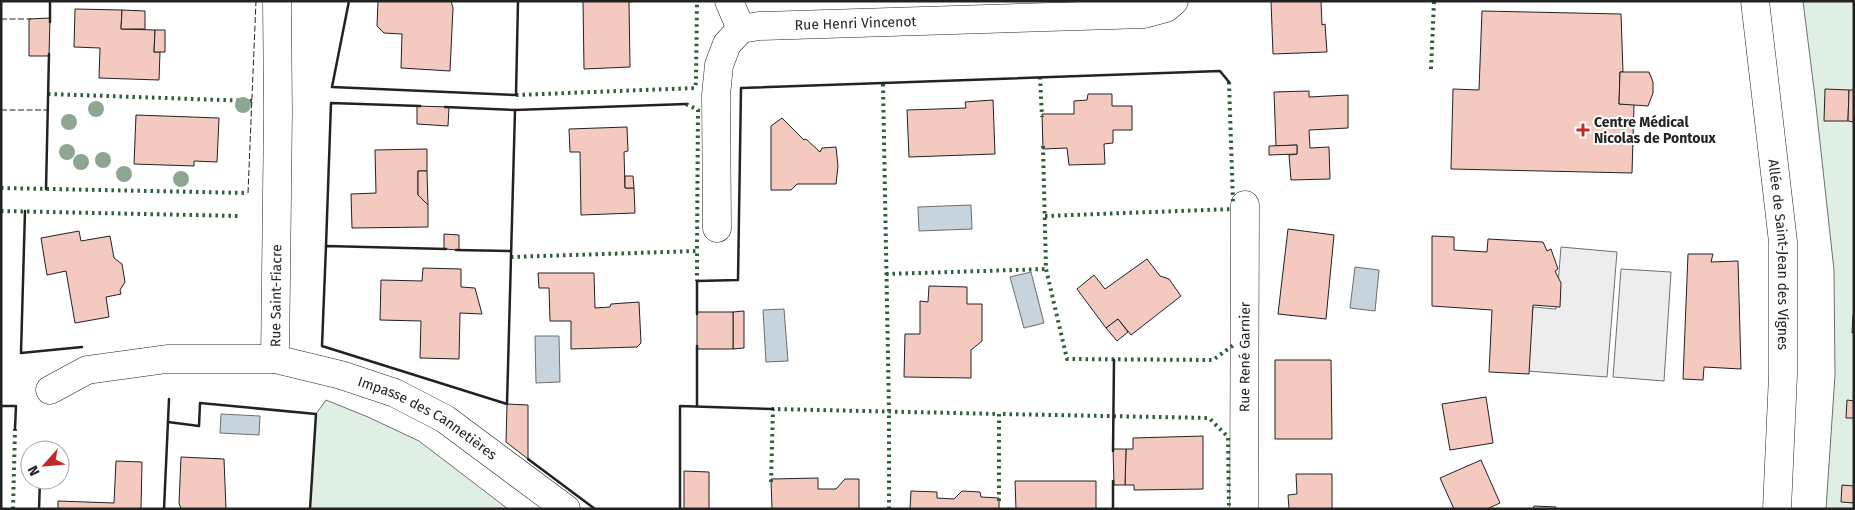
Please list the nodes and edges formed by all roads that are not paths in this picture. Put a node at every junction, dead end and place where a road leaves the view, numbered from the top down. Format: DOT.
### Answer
graph roads {
  1 [pos="277,1"];
  2 [pos="729,1"];
  3 [pos="1174,1"];
  4 [pos="1755,1"];
  5 [pos="741,29"];
  6 [pos="1245,205"];
  7 [pos="717,228"];
  8 [pos="274,359"];
  9 [pos="50,390"];
  10 [pos="566,509"];
  11 [pos="1244,509"];
  12 [pos="1777,509"];
  1 -- 8 [label="street, Rue Saint-Fiacre"];
  2 -- 5 [label="street"];
  3 -- 5 [label="street, Rue Henri Vincenot"];
  4 -- 12 [label="street, Allée de Saint-Jean des Vignes"];
  5 -- 7 [label="street"];
  6 -- 11 [label="street, Rue René Garnier"];
  8 -- 9 [label="street, Rue Saint-Fiacre"];
  8 -- 10 [label="street, Impasse des Cannetières"];
}
